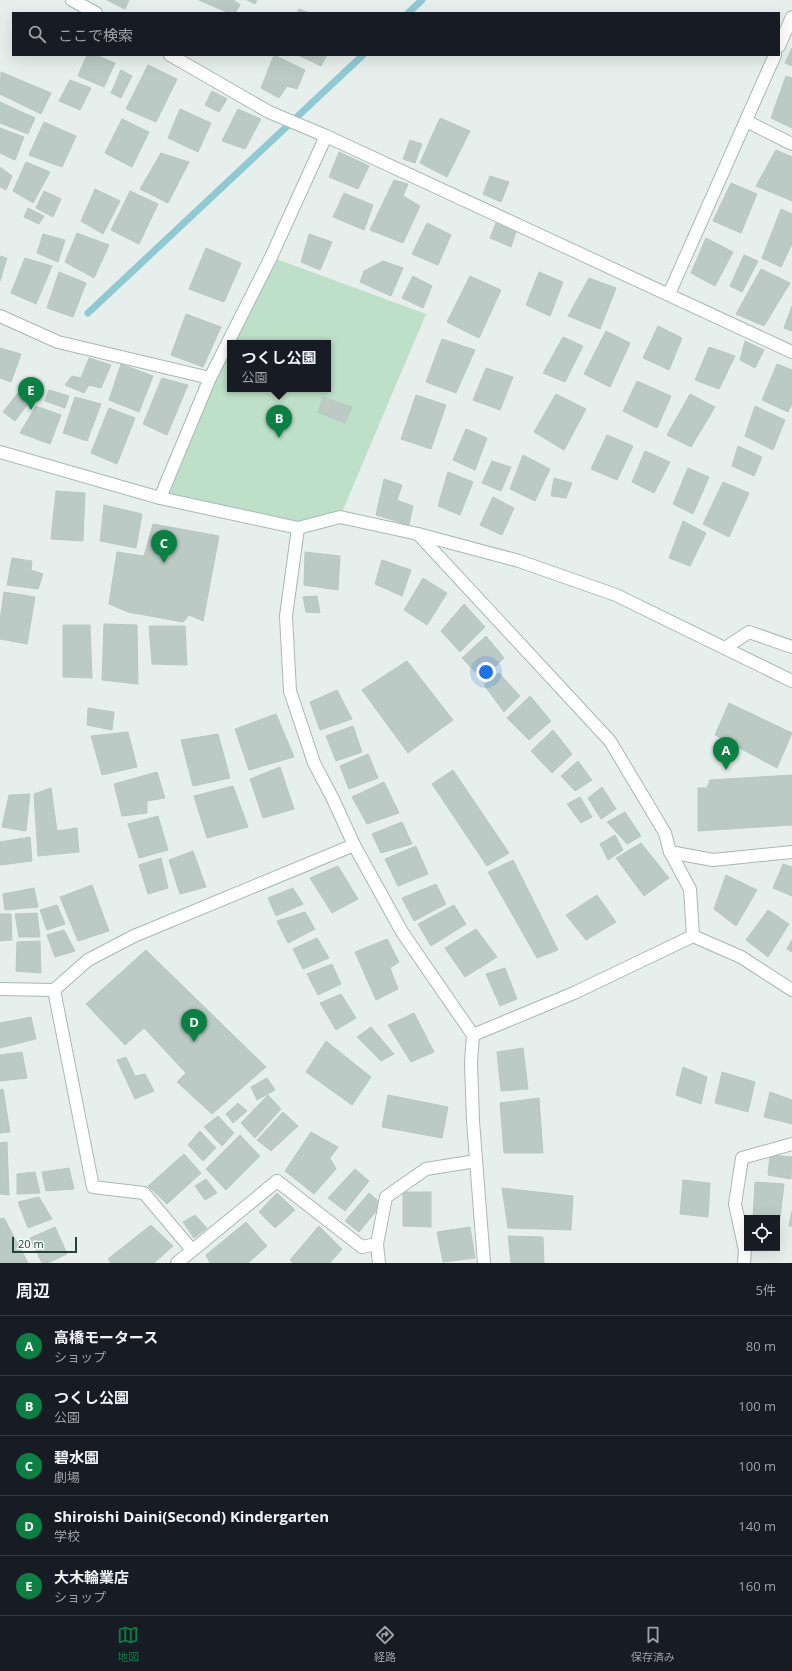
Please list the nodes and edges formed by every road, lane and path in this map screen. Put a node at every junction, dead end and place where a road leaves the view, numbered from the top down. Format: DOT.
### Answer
graph roads {
  1 [pos="72,0"];
  2 [pos="94,12"];
  3 [pos="792,17"];
  4 [pos="780,44"];
  5 [pos="172,56"];
  6 [pos="775,56"];
  7 [pos="746,121"];
  8 [pos="326,136"];
  9 [pos="792,144"];
  10 [pos="668,294"];
  11 [pos="0,316"];
  12 [pos="229,340"];
  13 [pos="227,344"];
  14 [pos="792,352"];
  15 [pos="210,378"];
  16 [pos="0,452"];
  17 [pos="160,498"];
  18 [pos="298,528"];
  19 [pos="418,534"];
  20 [pos="792,647"];
  21 [pos="725,648"];
  22 [pos="792,682"];
  23 [pos="354,845"];
  24 [pos="670,852"];
  25 [pos="792,852"];
  26 [pos="693,936"];
  27 [pos="0,989"];
  28 [pos="54,990"];
  29 [pos="792,990"];
  30 [pos="472,1035"];
  31 [pos="792,1144"];
  32 [pos="476,1161"];
  33 [pos="377,1244"];
  34 [pos="192,1250"];
  35 [pos="177,1263"];
  36 [pos="379,1263"];
  37 [pos="484,1263"];
  38 [pos="744,1263"];
  1 -- 2 [label="street"];
  3 -- 4 [label="street"];
  5 -- 8 [label="street"];
  6 -- 7 [label="street"];
  7 -- 9 [label="street"];
  7 -- 10 [label="street"];
  8 -- 10 [label="street"];
  8 -- 12 [label="street"];
  10 -- 14 [label="street"];
  11 -- 15 [label="street"];
  13 -- 15 [label="street"];
  15 -- 17 [label="street"];
  16 -- 17 [label="street"];
  17 -- 18 [label="street"];
  18 -- 19 [label="street"];
  18 -- 23 [label="street"];
  19 -- 21 [label="street"];
  19 -- 24 [label="street"];
  20 -- 21 [label="street"];
  21 -- 22 [label="street"];
  23 -- 28 [label="street"];
  23 -- 30 [label="street"];
  24 -- 25 [label="street"];
  24 -- 26 [label="street"];
  26 -- 29 [label="street"];
  26 -- 30 [label="street"];
  27 -- 28 [label="street"];
  28 -- 34 [label="street"];
  30 -- 32 [label="street"];
  31 -- 38 [label="street"];
  32 -- 33 [label="street"];
  32 -- 37 [label="street"];
  33 -- 34 [label="street"];
  33 -- 36 [label="street"];
  34 -- 35 [label="street"];
}
